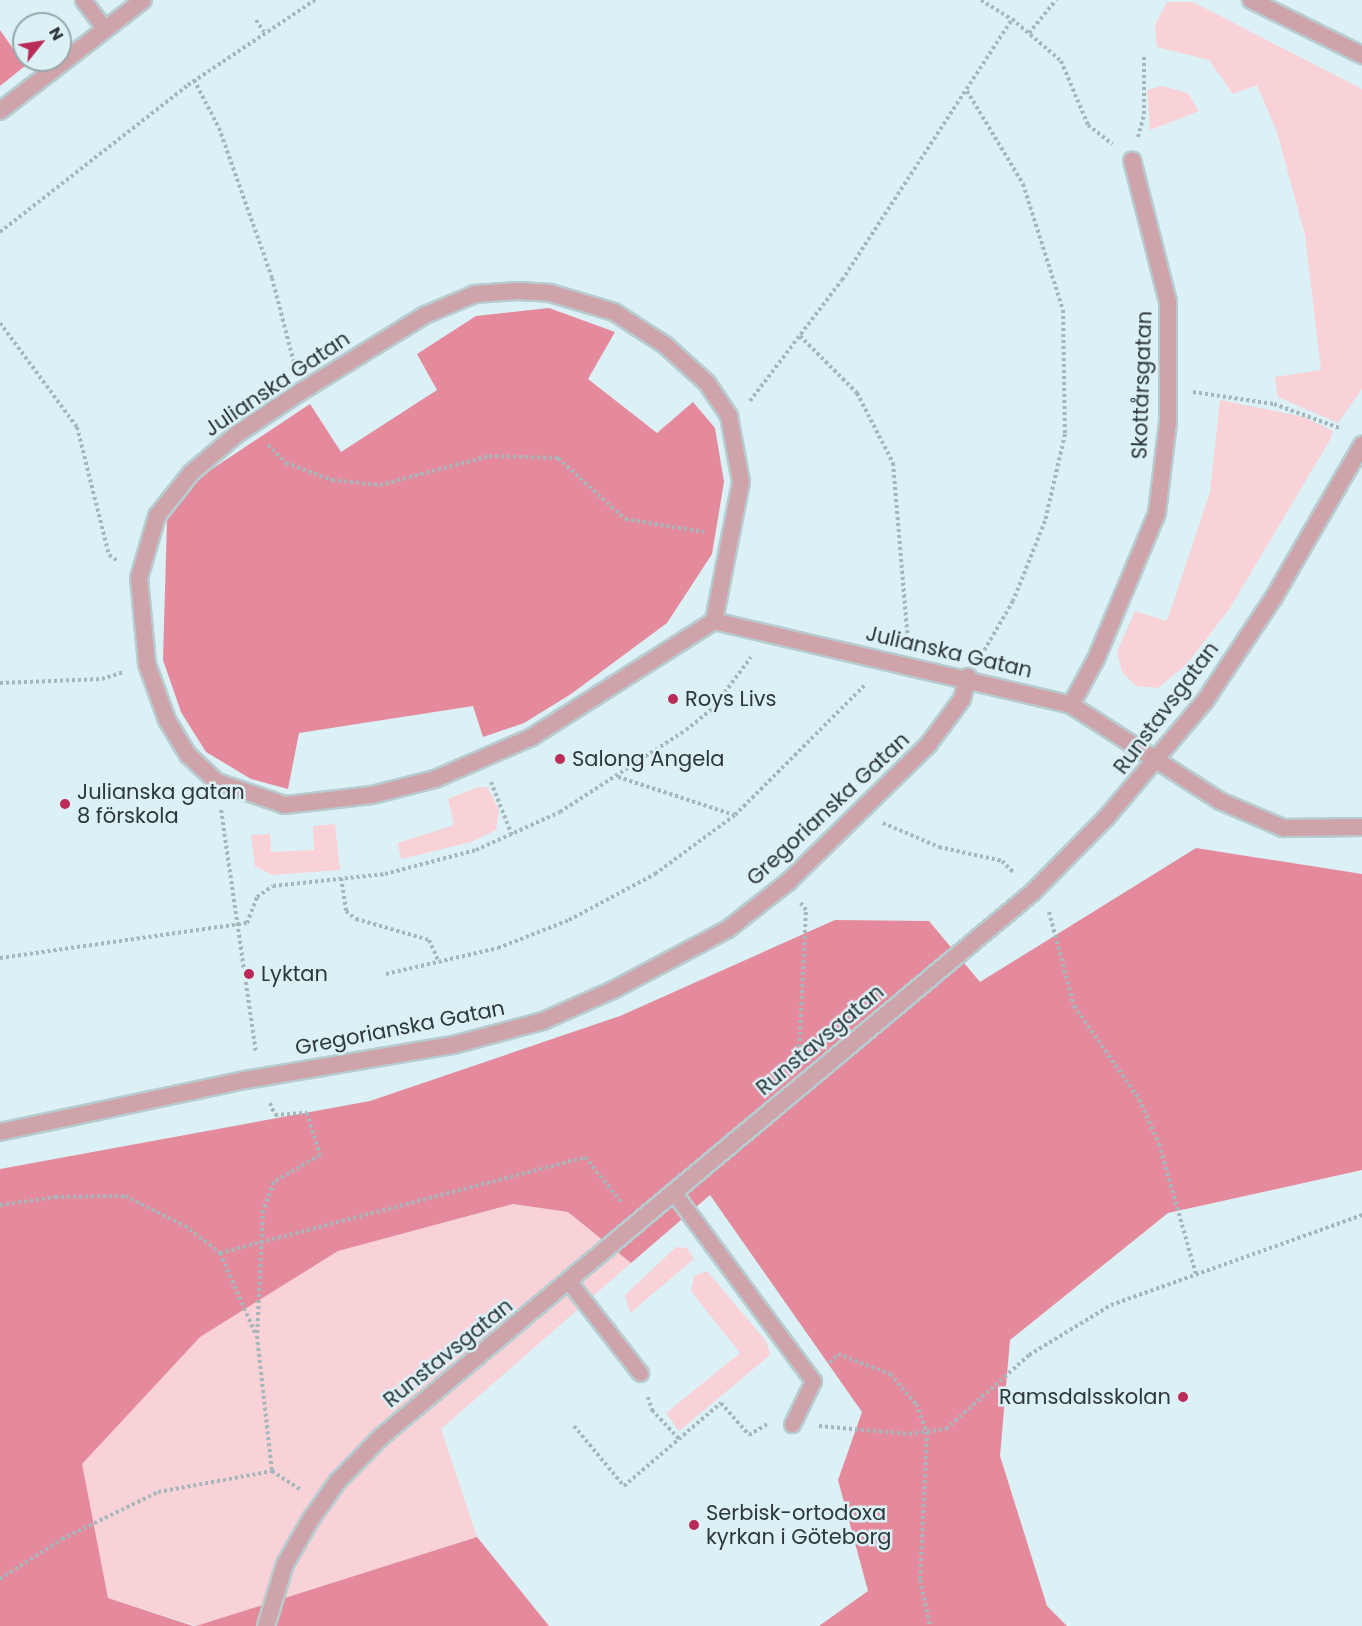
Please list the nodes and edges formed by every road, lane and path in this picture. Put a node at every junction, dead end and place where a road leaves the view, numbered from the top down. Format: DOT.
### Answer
graph roads {
  1 [pos="83,0"];
  2 [pos="143,0"];
  3 [pos="315,0"];
  4 [pos="981,0"];
  5 [pos="1056,0"];
  6 [pos="1251,0"];
  7 [pos="1012,19"];
  8 [pos="256,20"];
  9 [pos="105,29"];
  10 [pos="264,33"];
  11 [pos="1029,33"];
  12 [pos="1362,55"];
  13 [pos="1144,57"];
  14 [pos="194,80"];
  15 [pos="967,92"];
  16 [pos="0,111"];
  17 [pos="1131,160"];
  18 [pos="0,232"];
  19 [pos="0,323"];
  20 [pos="800,336"];
  21 [pos="302,391"];
  22 [pos="1168,392"];
  23 [pos="729,416"];
  24 [pos="249,426"];
  25 [pos="1346,431"];
  26 [pos="1362,445"];
  27 [pos="731,535"];
  28 [pos="140,578"];
  29 [pos="714,621"];
  30 [pos="759,633"];
  31 [pos="883,658"];
  32 [pos="147,664"];
  33 [pos="909,664"];
  34 [pos="968,677"];
  35 [pos="0,683"];
  36 [pos="1071,705"];
  37 [pos="483,761"];
  38 [pos="1158,762"];
  39 [pos="618,777"];
  40 [pos="217,782"];
  41 [pos="861,813"];
  42 [pos="735,815"];
  43 [pos="1362,827"];
  44 [pos="512,835"];
  45 [pos="341,878"];
  46 [pos="784,885"];
  47 [pos="1033,892"];
  48 [pos="236,924"];
  49 [pos="0,958"];
  50 [pos="439,962"];
  51 [pos="386,974"];
  52 [pos="254,1041"];
  53 [pos="261,1078"];
  54 [pos="798,1088"];
  55 [pos="0,1131"];
  56 [pos="674,1193"];
  57 [pos="0,1205"];
  58 [pos="1362,1215"];
  59 [pos="639,1225"];
  60 [pos="262,1240"];
  61 [pos="220,1252"];
  62 [pos="1196,1274"];
  63 [pos="570,1283"];
  64 [pos="256,1336"];
  65 [pos="640,1373"];
  66 [pos="813,1381"];
  67 [pos="792,1424"];
  68 [pos="574,1426"];
  69 [pos="927,1432"];
  70 [pos="679,1439"];
  71 [pos="272,1471"];
  72 [pos="322,1504"];
  73 [pos="0,1580"];
  74 [pos="266,1626"];
  75 [pos="930,1626"];
  1 -- 9 [label="lane"];
  2 -- 9 [label="street"];
  3 -- 10 [label="path"];
  4 -- 7 [label="path"];
  5 -- 11 [label="path"];
  6 -- 12 [label="street"];
  7 -- 11 [label="path"];
  7 -- 15 [label="path"];
  8 -- 10 [label="path"];
  9 -- 16 [label="street"];
  10 -- 14 [label="path"];
  11 -- 17 [label="path"];
  13 -- 17 [label="path"];
  14 -- 18 [label="path"];
  14 -- 21 [label="path"];
  15 -- 20 [label="path"];
  15 -- 34 [label="path"];
  17 -- 22 [label="street, Skottårsgatan"];
  19 -- 28 [label="path"];
  20 -- 23 [label="path"];
  20 -- 33 [label="path"];
  21 -- 23 [label="street, Julianska Gatan"];
  21 -- 24 [label="street, Julianska Gatan"];
  22 -- 25 [label="path"];
  22 -- 36 [label="street, Skottårsgatan"];
  23 -- 27 [label="street, Julianska Gatan"];
  24 -- 27 [label="path"];
  24 -- 28 [label="street, Julianska Gatan"];
  26 -- 38 [label="street, Runstavsgatan"];
  27 -- 29 [label="street, Julianska Gatan"];
  28 -- 32 [label="street, Julianska Gatan"];
  29 -- 30 [label="street, Julianska Gatan"];
  29 -- 37 [label="street, Julianska Gatan"];
  30 -- 31 [label="street, Julianska Gatan"];
  30 -- 39 [label="path"];
  31 -- 33 [label="street, Julianska Gatan"];
  31 -- 42 [label="path"];
  32 -- 35 [label="path"];
  32 -- 40 [label="street, Julianska Gatan"];
  33 -- 34 [label="street, Julianska Gatan"];
  34 -- 36 [label="street, Julianska Gatan"];
  34 -- 41 [label="street, Gregorianska Gatan"];
  36 -- 38 [label="street, Julianska Gatan"];
  37 -- 40 [label="street, Julianska Gatan"];
  37 -- 44 [label="path"];
  38 -- 43 [label="street, Julianska Gatan"];
  38 -- 47 [label="street, Runstavsgatan"];
  39 -- 42 [label="path"];
  39 -- 44 [label="path"];
  40 -- 48 [label="path"];
  41 -- 46 [label="street, Gregorianska Gatan"];
  41 -- 47 [label="path"];
  42 -- 50 [label="path"];
  44 -- 45 [label="path"];
  45 -- 48 [label="path"];
  45 -- 50 [label="path"];
  46 -- 53 [label="street, Gregorianska Gatan"];
  46 -- 54 [label="path"];
  47 -- 54 [label="street, Runstavsgatan"];
  47 -- 62 [label="path"];
  48 -- 49 [label="path"];
  48 -- 52 [label="path"];
  50 -- 51 [label="path"];
  53 -- 55 [label="street, Gregorianska Gatan"];
  53 -- 60 [label="path"];
  54 -- 56 [label="street, Runstavsgatan"];
  56 -- 59 [label="street, Runstavsgatan"];
  56 -- 66 [label="lane"];
  57 -- 61 [label="path"];
  58 -- 62 [label="path"];
  59 -- 60 [label="path"];
  59 -- 63 [label="street, Runstavsgatan"];
  60 -- 61 [label="path"];
  60 -- 64 [label="path"];
  61 -- 64 [label="path"];
  62 -- 69 [label="path"];
  63 -- 65 [label="lane"];
  63 -- 72 [label="street, Runstavsgatan"];
  64 -- 71 [label="path"];
  65 -- 70 [label="path"];
  66 -- 67 [label="lane"];
  66 -- 69 [label="path"];
  67 -- 69 [label="path"];
  67 -- 70 [label="path"];
  68 -- 70 [label="path"];
  69 -- 75 [label="path"];
  71 -- 72 [label="path"];
  71 -- 73 [label="path"];
  72 -- 74 [label="street, Runstavsgatan"];
}
